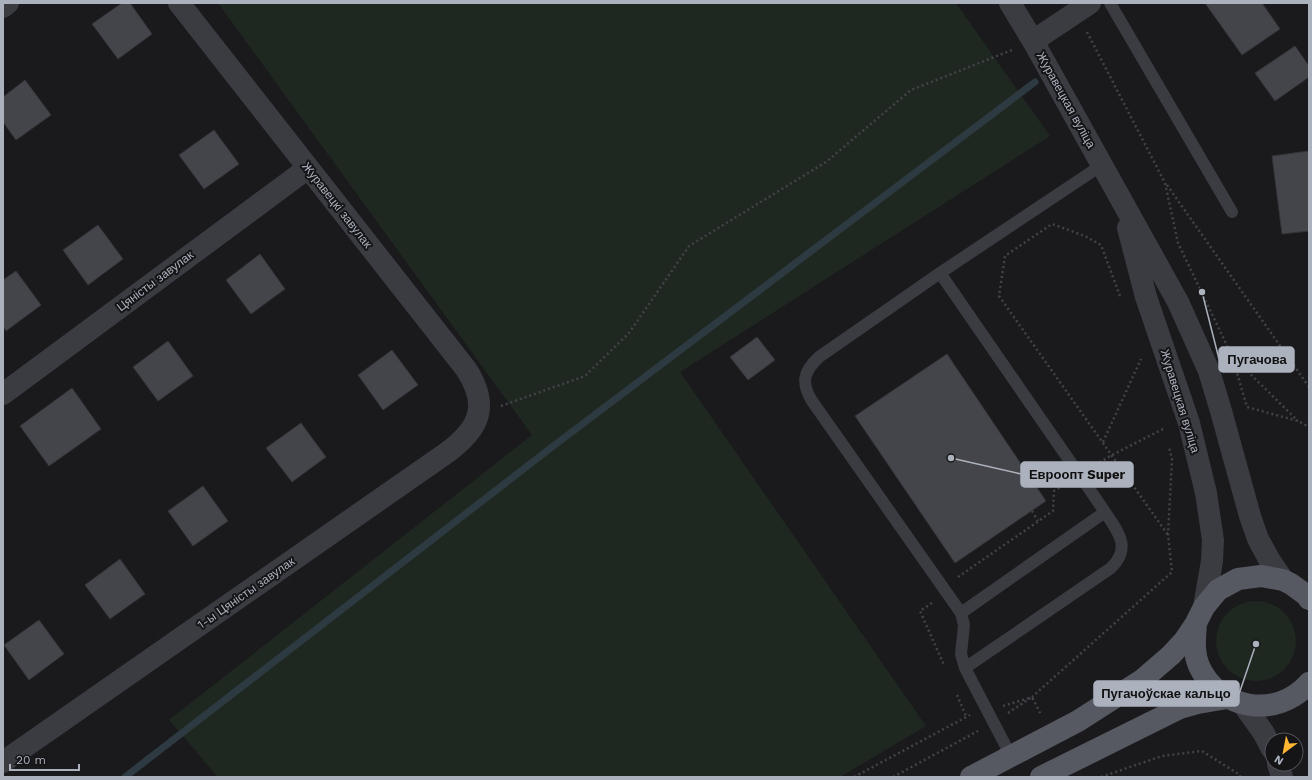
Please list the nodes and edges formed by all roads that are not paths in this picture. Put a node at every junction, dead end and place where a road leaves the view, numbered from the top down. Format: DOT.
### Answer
graph roads {
  1 [pos="8,3"];
  2 [pos="179,3"];
  3 [pos="1010,3"];
  4 [pos="1110,3"];
  5 [pos="3,6"];
  6 [pos="1083,7"];
  7 [pos="1033,41"];
  8 [pos="1102,165"];
  9 [pos="308,168"];
  10 [pos="1120,198"];
  11 [pos="1232,212"];
  12 [pos="940,272"];
  13 [pos="3,394"];
  14 [pos="479,414"];
  15 [pos="1105,512"];
  16 [pos="1294,582"];
  17 [pos="1309,599"];
  18 [pos="962,613"];
  19 [pos="1200,615"];
  20 [pos="965,668"];
  21 [pos="1309,683"];
  22 [pos="1235,701"];
  23 [pos="1264,734"];
  24 [pos="1011,756"];
  25 [pos="3,762"];
  26 [pos="971,777"];
  27 [pos="1041,777"];
  1 -- 5 [label="street"];
  2 -- 9 [label="street, Журавецкі завулак"];
  3 -- 7 [label="street, Журавецкая вуліца"];
  4 -- 11 [label="lane"];
  6 -- 7 [label="street"];
  7 -- 8 [label="street, Журавецкая вуліца"];
  8 -- 10 [label="street, Журавецкая вуліца"];
  8 -- 12 [label="lane"];
  9 -- 13 [label="street, Цяністы завулак"];
  9 -- 14 [label="street, Журавецкі завулак"];
  10 -- 16 [label="street, Журавецкая вуліца"];
  10 -- 19 [label="street, Журавецкая вуліца"];
  12 -- 15 [label="lane"];
  12 -- 18 [label="lane"];
  14 -- 25 [label="street, 1-ы Цяністы завулак"];
  15 -- 18 [label="lane"];
  15 -- 20 [label="lane"];
  16 -- 17 [label="main road"];
  16 -- 19 [label="main road"];
  18 -- 20 [label="lane"];
  19 -- 22 [label="main road"];
  19 -- 24 [label="main road"];
  20 -- 24 [label="lane"];
  21 -- 22 [label="main road"];
  22 -- 23 [label="street"];
  22 -- 27 [label="main road"];
  24 -- 26 [label="main road"];
}
